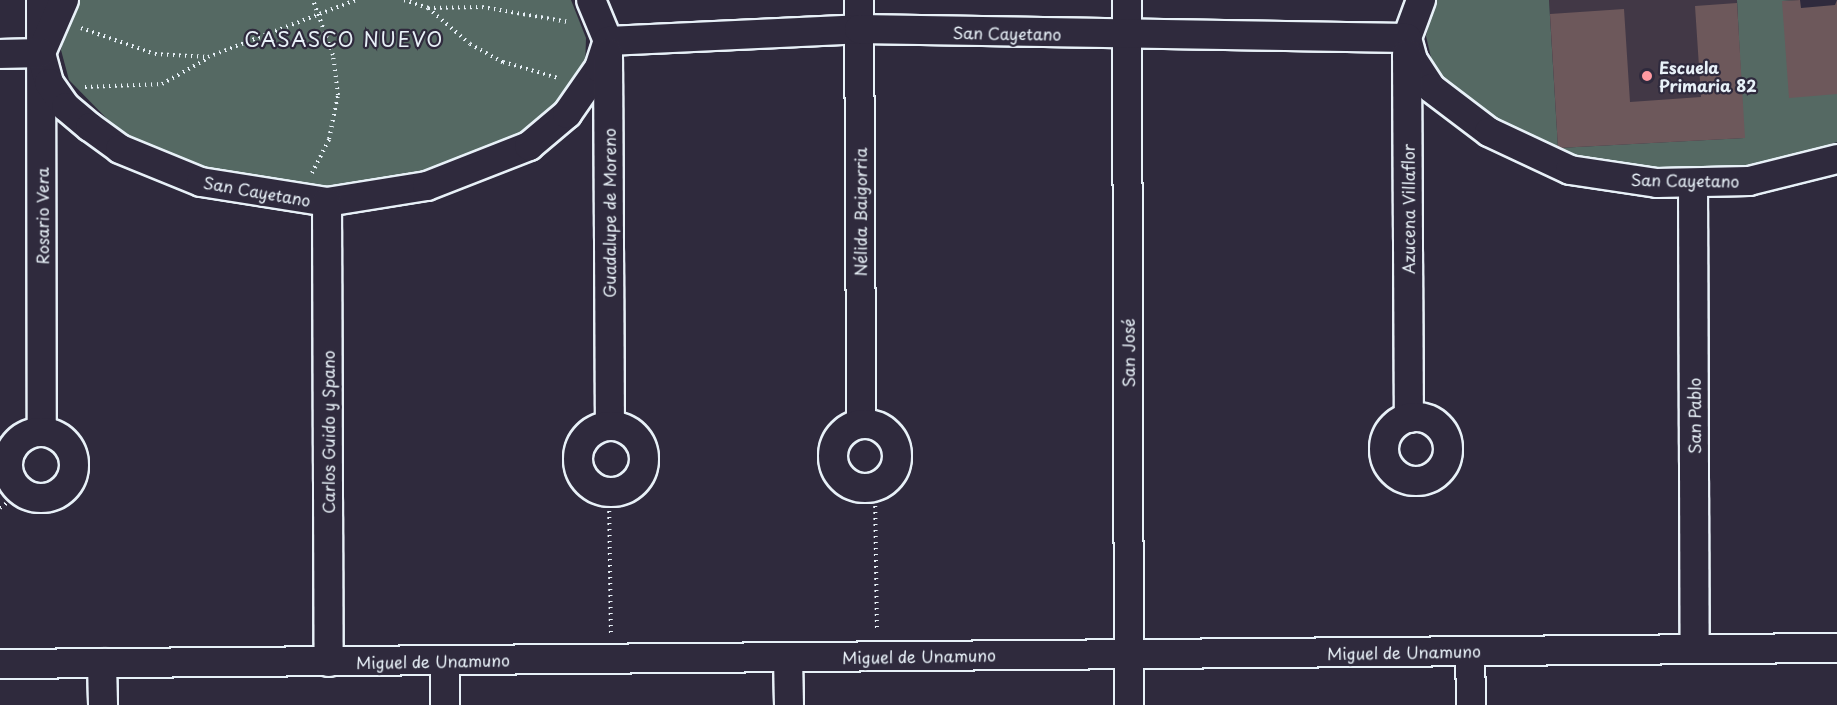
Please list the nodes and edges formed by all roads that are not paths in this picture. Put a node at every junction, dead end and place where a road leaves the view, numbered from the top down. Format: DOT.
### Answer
graph roads {
  1 [pos="859,0"];
  2 [pos="1127,0"];
  3 [pos="1407,0"];
  4 [pos="1421,0"];
  5 [pos="52,8"];
  6 [pos="602,15"];
  7 [pos="859,29"];
  8 [pos="1127,36"];
  9 [pos="1407,38"];
  10 [pos="41,53"];
  11 [pos="0,54"];
  12 [pos="1837,159"];
  13 [pos="1693,183"];
  14 [pos="327,202"];
  15 [pos="1409,418"];
  16 [pos="861,424"];
  17 [pos="610,426"];
  18 [pos="42,432"];
  19 [pos="11,500"];
  20 [pos="1837,648"];
  21 [pos="1695,649"];
  22 [pos="1470,651"];
  23 [pos="1128,655"];
  24 [pos="788,658"];
  25 [pos="445,660"];
  26 [pos="329,662"];
  27 [pos="102,663"];
  28 [pos="0,664"];
  29 [pos="103,705"];
  30 [pos="445,705"];
  31 [pos="789,705"];
  32 [pos="1129,705"];
  33 [pos="1471,705"];
  1 -- 7 [label="street, Nélida Baigorria"];
  2 -- 8 [label="street, San José"];
  3 -- 9 [label="street, Azucena Villaflor"];
  4 -- 9 [label="street"];
  5 -- 10 [label="street, Rosario Vera"];
  6 -- 7 [label="street, San Cayetano"];
  6 -- 14 [label="street, San Cayetano"];
  6 -- 17 [label="street, Guadalupe de Moreno"];
  7 -- 8 [label="street, San Cayetano"];
  7 -- 16 [label="street, Nélida Baigorria"];
  8 -- 9 [label="street, San Cayetano"];
  8 -- 23 [label="street, San José"];
  9 -- 13 [label="street, San Cayetano"];
  9 -- 15 [label="street, Azucena Villaflor"];
  10 -- 11 [label="street"];
  10 -- 14 [label="street, San Cayetano"];
  10 -- 18 [label="street, Rosario Vera"];
  12 -- 13 [label="street, San Cayetano"];
  13 -- 21 [label="street, San Pablo"];
  14 -- 26 [label="street, Carlos Guido y Spano"];
  16 -- 16 [label="street"];
  17 -- 17 [label="street"];
  18 -- 19 [label="street"];
  18 -- 19 [label="street"];
  20 -- 21 [label="street, Miguel de Unamuno"];
  21 -- 22 [label="street, Miguel de Unamuno"];
  22 -- 23 [label="street, Miguel de Unamuno"];
  22 -- 33 [label="street"];
  23 -- 24 [label="street, Miguel de Unamuno"];
  23 -- 32 [label="street, San José"];
  24 -- 25 [label="street, Miguel de Unamuno"];
  24 -- 31 [label="street"];
  25 -- 26 [label="street, Miguel de Unamuno"];
  25 -- 30 [label="street"];
  26 -- 27 [label="street, Miguel de Unamuno"];
  27 -- 28 [label="street, Miguel de Unamuno"];
  27 -- 29 [label="street"];
}
